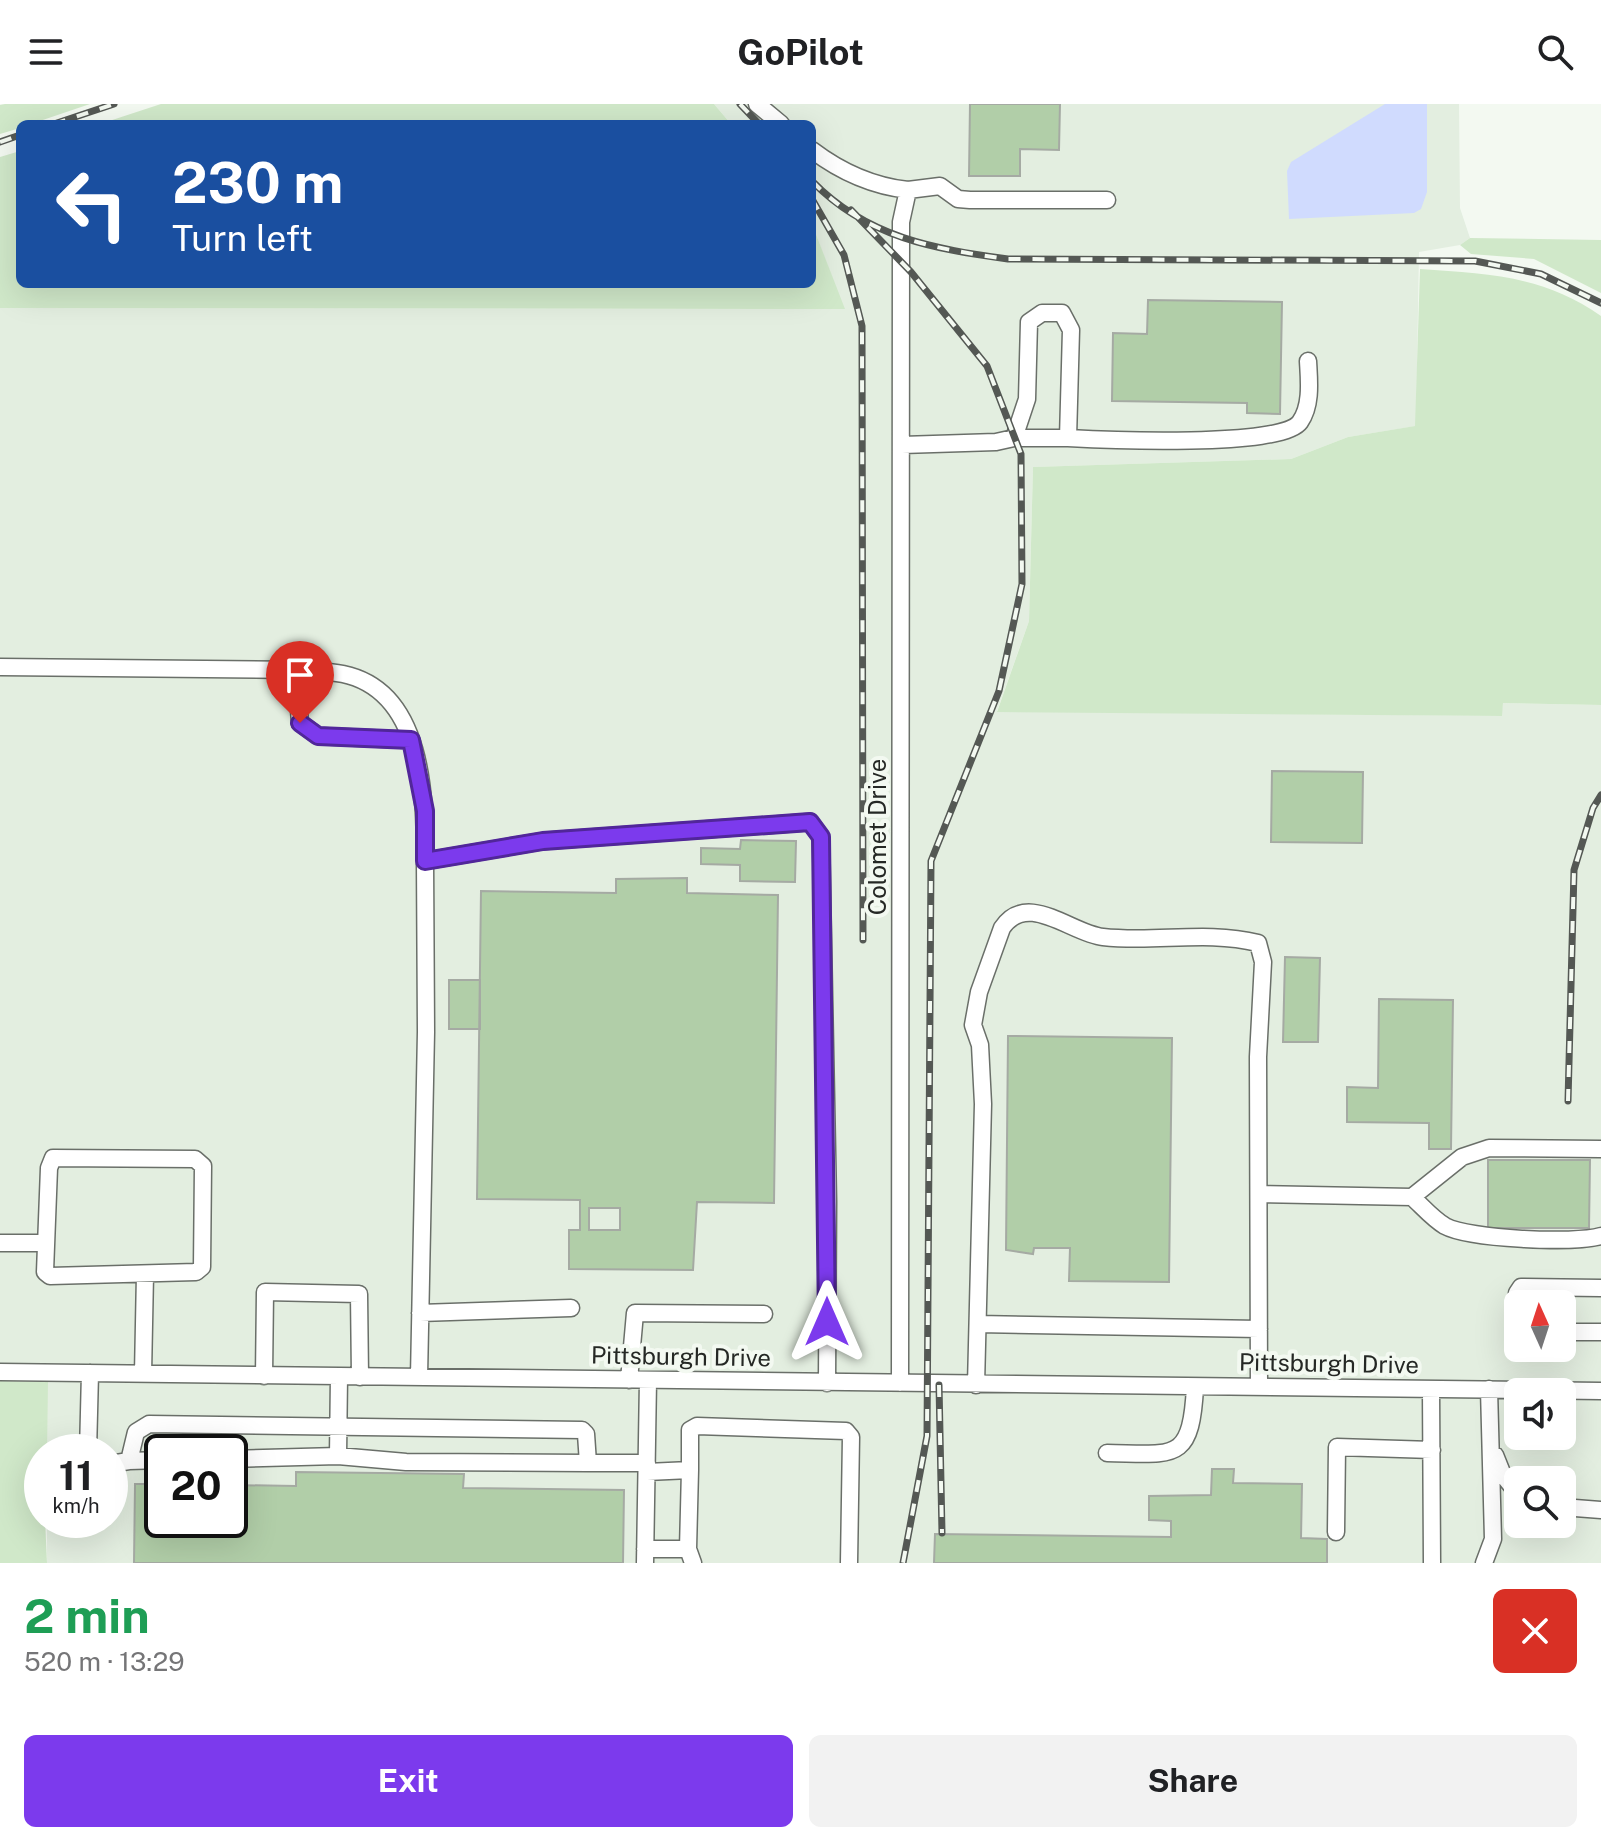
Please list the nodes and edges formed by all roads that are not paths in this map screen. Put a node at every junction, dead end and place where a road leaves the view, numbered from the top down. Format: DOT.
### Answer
graph roads {
  1 [pos="757,104"];
  2 [pos="776,120"];
  3 [pos="816,153"];
  4 [pos="908,190"];
  5 [pos="1107,200"];
  6 [pos="1308,361"];
  7 [pos="1014,438"];
  8 [pos="1068,438"];
  9 [pos="902,445"];
  10 [pos="0,667"];
  11 [pos="296,670"];
  12 [pos="411,740"];
  13 [pos="425,861"];
  14 [pos="1601,1149"];
  15 [pos="1259,1194"];
  16 [pos="1412,1197"];
  17 [pos="1601,1236"];
  18 [pos="0,1243"];
  19 [pos="45,1243"];
  20 [pos="145,1274"];
  21 [pos="1601,1288"];
  22 [pos="1519,1290"];
  23 [pos="571,1308"];
  24 [pos="420,1313"];
  25 [pos="764,1314"];
  26 [pos="978,1324"];
  27 [pos="1259,1329"];
  28 [pos="1576,1332"];
  29 [pos="1601,1332"];
  30 [pos="0,1372"];
  31 [pos="90,1373"];
  32 [pos="143,1374"];
  33 [pos="264,1376"];
  34 [pos="339,1376"];
  35 [pos="360,1377"];
  36 [pos="419,1377"];
  37 [pos="629,1380"];
  38 [pos="648,1380"];
  39 [pos="827,1383"];
  40 [pos="900,1383"];
  41 [pos="976,1385"];
  42 [pos="1195,1387"];
  43 [pos="1259,1387"];
  44 [pos="1431,1389"];
  45 [pos="1489,1389"];
  46 [pos="1601,1391"];
  47 [pos="337,1425"];
  48 [pos="88,1434"];
  49 [pos="1491,1442"];
  50 [pos="1432,1450"];
  51 [pos="1107,1453"];
  52 [pos="338,1456"];
  53 [pos="248,1458"];
  54 [pos="129,1461"];
  55 [pos="144,1461"];
  56 [pos="588,1463"];
  57 [pos="647,1468"];
  58 [pos="690,1470"];
  59 [pos="1504,1476"];
  60 [pos="1576,1508"];
  61 [pos="1601,1510"];
  62 [pos="1336,1532"];
  63 [pos="645,1556"];
  64 [pos="690,1556"];
  65 [pos="849,1563"];
  66 [pos="1432,1563"];
  67 [pos="1484,1563"];
  1 -- 2 [label="street"];
  3 -- 4 [label="street"];
  4 -- 5 [label="street"];
  4 -- 9 [label="street, Colomet Drive"];
  6 -- 8 [label="street"];
  7 -- 8 [label="street"];
  7 -- 8 [label="street"];
  7 -- 9 [label="street"];
  9 -- 40 [label="street, Colomet Drive"];
  10 -- 11 [label="street"];
  11 -- 12 [label="street"];
  11 -- 12 [label="street"];
  12 -- 13 [label="street"];
  13 -- 24 [label="street"];
  13 -- 39 [label="street"];
  14 -- 16 [label="street"];
  15 -- 16 [label="street"];
  15 -- 26 [label="street"];
  15 -- 27 [label="street"];
  16 -- 17 [label="street"];
  18 -- 19 [label="street"];
  19 -- 20 [label="street"];
  19 -- 20 [label="street"];
  20 -- 32 [label="street"];
  21 -- 22 [label="street"];
  23 -- 24 [label="street"];
  24 -- 36 [label="street"];
  25 -- 37 [label="street"];
  26 -- 27 [label="street"];
  26 -- 41 [label="street"];
  27 -- 43 [label="street"];
  28 -- 29 [label="street"];
  30 -- 31 [label="street, Pittsburgh Drive"];
  31 -- 32 [label="street, Pittsburgh Drive"];
  31 -- 48 [label="street"];
  32 -- 33 [label="street, Pittsburgh Drive"];
  33 -- 34 [label="street, Pittsburgh Drive"];
  33 -- 35 [label="street"];
  34 -- 35 [label="street, Pittsburgh Drive"];
  34 -- 47 [label="street"];
  35 -- 36 [label="street, Pittsburgh Drive"];
  36 -- 37 [label="street, Pittsburgh Drive"];
  37 -- 38 [label="street, Pittsburgh Drive"];
  38 -- 39 [label="street, Pittsburgh Drive"];
  38 -- 57 [label="street"];
  39 -- 40 [label="street, Pittsburgh Drive"];
  40 -- 41 [label="street, Pittsburgh Drive"];
  41 -- 42 [label="street, Pittsburgh Drive"];
  42 -- 43 [label="street, Pittsburgh Drive"];
  42 -- 51 [label="street"];
  43 -- 44 [label="street, Pittsburgh Drive"];
  44 -- 45 [label="street, Pittsburgh Drive"];
  44 -- 50 [label="street"];
  45 -- 46 [label="street, Pittsburgh Drive"];
  45 -- 49 [label="street"];
  47 -- 52 [label="street"];
  47 -- 54 [label="street"];
  47 -- 56 [label="street"];
  49 -- 59 [label="street"];
  49 -- 67 [label="street"];
  50 -- 62 [label="street"];
  50 -- 66 [label="street"];
  52 -- 53 [label="street"];
  52 -- 56 [label="street"];
  54 -- 55 [label="street"];
  56 -- 57 [label="street"];
  57 -- 58 [label="street"];
  57 -- 63 [label="street"];
  58 -- 64 [label="street"];
  58 -- 65 [label="street"];
  60 -- 61 [label="street"];
  63 -- 64 [label="street"];
}
